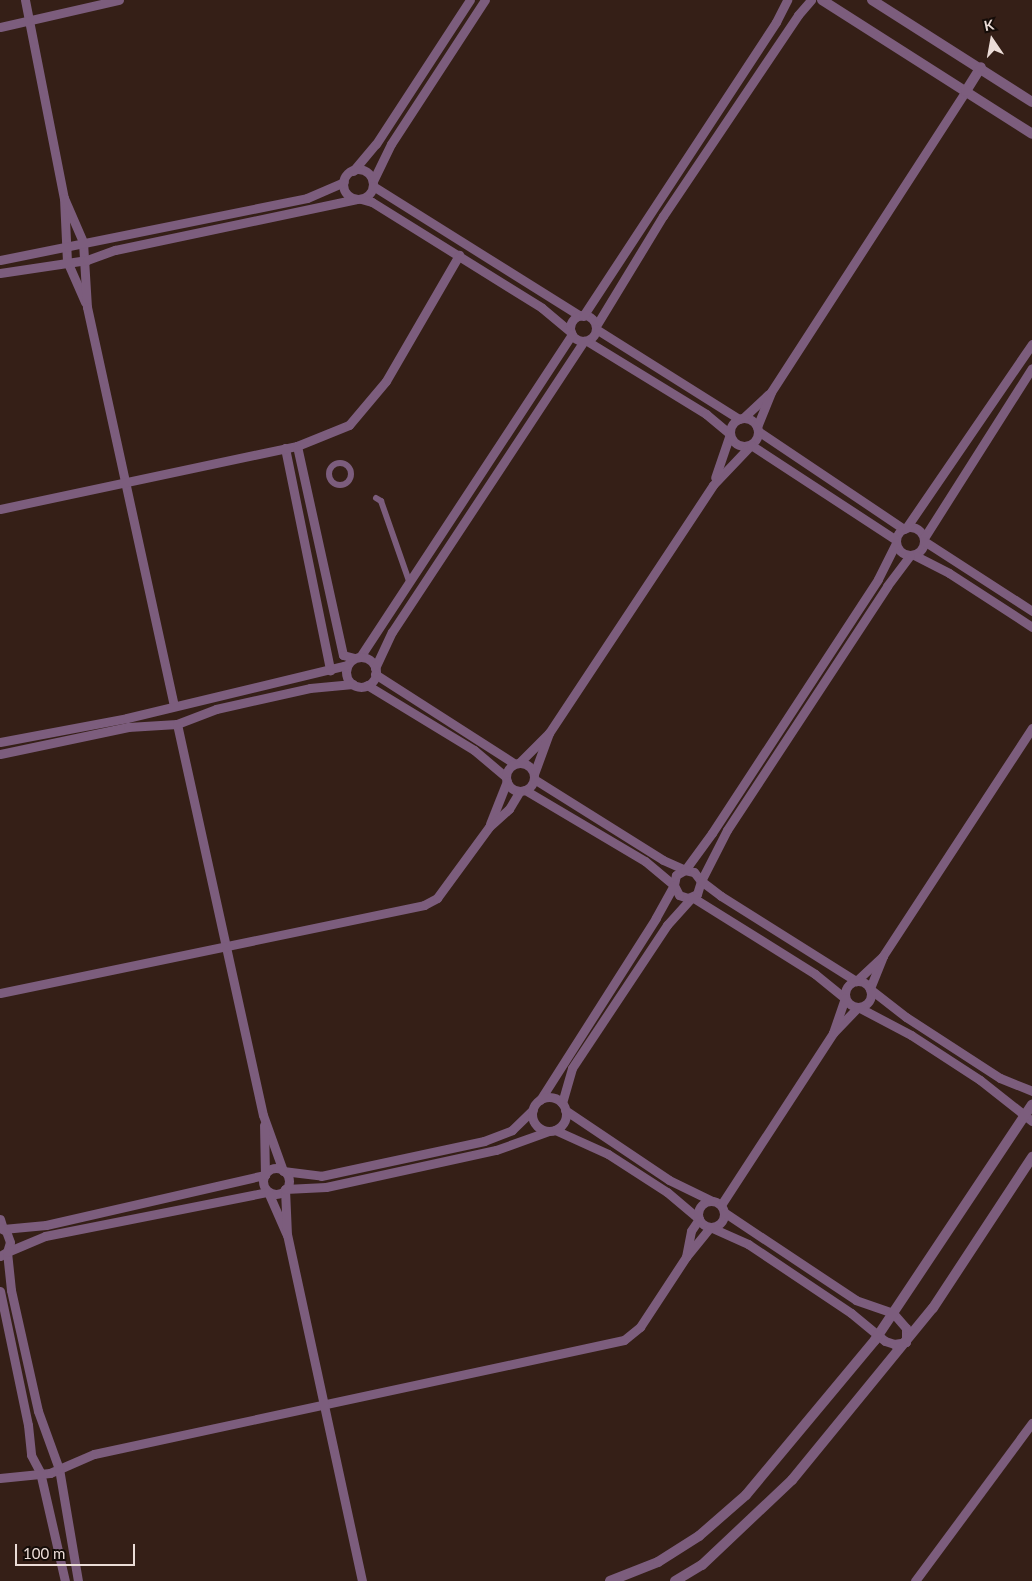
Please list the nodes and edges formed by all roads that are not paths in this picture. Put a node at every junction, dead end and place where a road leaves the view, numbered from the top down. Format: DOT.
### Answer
graph roads {
  1 [pos="25,0"];
  2 [pos="119,0"];
  3 [pos="470,0"];
  4 [pos="787,0"];
  5 [pos="812,0"];
  6 [pos="822,0"];
  7 [pos="872,0"];
  8 [pos="482,3"];
  9 [pos="30,20"];
  10 [pos="0,27"];
  11 [pos="436,52"];
  12 [pos="447,58"];
  13 [pos="981,67"];
  14 [pos="966,91"];
  15 [pos="1032,102"];
  16 [pos="1032,134"];
  17 [pos="353,171"];
  18 [pos="344,182"];
  19 [pos="373,184"];
  20 [pos="64,198"];
  21 [pos="359,199"];
  22 [pos="654,210"];
  23 [pos="664,216"];
  24 [pos="83,242"];
  25 [pos="68,245"];
  26 [pos="459,255"];
  27 [pos="0,260"];
  28 [pos="87,260"];
  29 [pos="67,261"];
  30 [pos="0,273"];
  31 [pos="88,307"];
  32 [pos="582,316"];
  33 [pos="596,328"];
  34 [pos="571,333"];
  35 [pos="586,341"];
  36 [pos="1032,344"];
  37 [pos="1032,368"];
  38 [pos="771,392"];
  39 [pos="741,419"];
  40 [pos="514,424"];
  41 [pos="758,429"];
  42 [pos="524,430"];
  43 [pos="730,434"];
  44 [pos="751,445"];
  45 [pos="297,446"];
  46 [pos="285,448"];
  47 [pos="126,483"];
  48 [pos="713,484"];
  49 [pos="376,498"];
  50 [pos="0,509"];
  51 [pos="905,528"];
  52 [pos="924,539"];
  53 [pos="896,542"];
  54 [pos="912,555"];
  55 [pos="409,581"];
  56 [pos="864,600"];
  57 [pos="874,606"];
  58 [pos="1032,611"];
  59 [pos="1032,627"];
  60 [pos="354,660"];
  61 [pos="820,669"];
  62 [pos="330,670"];
  63 [pos="375,671"];
  64 [pos="829,674"];
  65 [pos="353,684"];
  66 [pos="367,685"];
  67 [pos="174,705"];
  68 [pos="178,724"];
  69 [pos="781,728"];
  70 [pos="1032,728"];
  71 [pos="68,729"];
  72 [pos="549,733"];
  73 [pos="790,733"];
  74 [pos="70,739"];
  75 [pos="0,742"];
  76 [pos="0,754"];
  77 [pos="517,763"];
  78 [pos="534,776"];
  79 [pos="507,779"];
  80 [pos="523,790"];
  81 [pos="724,816"];
  82 [pos="732,822"];
  83 [pos="489,827"];
  84 [pos="685,870"];
  85 [pos="701,881"];
  86 [pos="674,886"];
  87 [pos="692,897"];
  88 [pos="226,947"];
  89 [pos="883,956"];
  90 [pos="856,981"];
  91 [pos="870,989"];
  92 [pos="0,993"];
  93 [pos="845,998"];
  94 [pos="858,1007"];
  95 [pos="833,1033"];
  96 [pos="1032,1091"];
  97 [pos="540,1100"];
  98 [pos="1032,1105"];
  99 [pos="564,1107"];
  100 [pos="533,1110"];
  101 [pos="263,1115"];
  102 [pos="1028,1119"];
  103 [pos="552,1130"];
  104 [pos="615,1144"];
  105 [pos="608,1154"];
  106 [pos="1032,1157"];
  107 [pos="283,1171"];
  108 [pos="265,1175"];
  109 [pos="285,1189"];
  110 [pos="268,1192"];
  111 [pos="712,1201"];
  112 [pos="723,1209"];
  113 [pos="0,1219"];
  114 [pos="699,1219"];
  115 [pos="710,1227"];
  116 [pos="2,1228"];
  117 [pos="287,1235"];
  118 [pos="3,1254"];
  119 [pos="686,1257"];
  120 [pos="0,1291"];
  121 [pos="894,1314"];
  122 [pos="878,1336"];
  123 [pos="906,1342"];
  124 [pos="322,1403"];
  125 [pos="1032,1423"];
  126 [pos="59,1469"];
  127 [pos="40,1472"];
  128 [pos="0,1478"];
  129 [pos="65,1581"];
  130 [pos="78,1581"];
  131 [pos="362,1581"];
  132 [pos="610,1581"];
  133 [pos="676,1581"];
  134 [pos="915,1581"];
  1 -- 9 [label="street"];
  2 -- 9 [label="street"];
  3 -- 8 [label="street"];
  3 -- 11 [label="street"];
  4 -- 22 [label="street"];
  5 -- 23 [label="street"];
  6 -- 14 [label="street"];
  7 -- 13 [label="street"];
  8 -- 12 [label="street"];
  9 -- 10 [label="street"];
  9 -- 20 [label="street"];
  11 -- 12 [label="street"];
  11 -- 17 [label="street"];
  12 -- 19 [label="street"];
  13 -- 14 [label="street"];
  13 -- 15 [label="street"];
  14 -- 16 [label="street"];
  14 -- 38 [label="street"];
  17 -- 18 [label="street"];
  17 -- 19 [label="street"];
  18 -- 21 [label="street"];
  18 -- 24 [label="street"];
  19 -- 21 [label="street"];
  19 -- 32 [label="street"];
  20 -- 24 [label="street"];
  20 -- 25 [label="street"];
  21 -- 26 [label="street"];
  21 -- 28 [label="street"];
  22 -- 23 [label="street"];
  22 -- 32 [label="street"];
  23 -- 33 [label="street"];
  24 -- 25 [label="street"];
  24 -- 28 [label="street"];
  25 -- 27 [label="street"];
  25 -- 29 [label="street"];
  26 -- 34 [label="street"];
  26 -- 45 [label="street"];
  28 -- 29 [label="street"];
  28 -- 31 [label="street"];
  29 -- 30 [label="street"];
  29 -- 31 [label="street"];
  31 -- 47 [label="street"];
  32 -- 33 [label="street"];
  32 -- 34 [label="street"];
  33 -- 35 [label="street"];
  33 -- 39 [label="street"];
  34 -- 35 [label="street"];
  34 -- 40 [label="street"];
  35 -- 42 [label="street"];
  35 -- 43 [label="street"];
  36 -- 51 [label="street"];
  37 -- 52 [label="street"];
  38 -- 39 [label="street"];
  38 -- 41 [label="street"];
  39 -- 41 [label="street"];
  39 -- 43 [label="street"];
  40 -- 42 [label="street"];
  40 -- 55 [label="street"];
  41 -- 44 [label="street"];
  41 -- 51 [label="street"];
  42 -- 63 [label="street"];
  43 -- 44 [label="street"];
  43 -- 48 [label="street"];
  44 -- 48 [label="street"];
  44 -- 53 [label="street"];
  45 -- 46 [label="street"];
  45 -- 60 [label="street"];
  46 -- 47 [label="street"];
  46 -- 62 [label="street"];
  47 -- 50 [label="street"];
  47 -- 67 [label="street"];
  48 -- 72 [label="street"];
  49 -- 55 [label="street"];
  51 -- 52 [label="street"];
  51 -- 53 [label="street"];
  52 -- 54 [label="street"];
  52 -- 58 [label="street"];
  53 -- 54 [label="street"];
  53 -- 56 [label="street"];
  54 -- 57 [label="street"];
  54 -- 59 [label="street"];
  55 -- 60 [label="street"];
  56 -- 57 [label="street"];
  56 -- 61 [label="street"];
  57 -- 64 [label="street"];
  60 -- 62 [label="street"];
  60 -- 63 [label="street"];
  60 -- 65 [label="street"];
  61 -- 64 [label="street"];
  61 -- 69 [label="street"];
  62 -- 67 [label="street"];
  63 -- 66 [label="street"];
  63 -- 77 [label="street"];
  64 -- 73 [label="street"];
  65 -- 66 [label="street"];
  65 -- 68 [label="street"];
  66 -- 79 [label="street"];
  67 -- 71 [label="street"];
  68 -- 74 [label="street"];
  68 -- 88 [label="street"];
  69 -- 73 [label="street"];
  69 -- 81 [label="street"];
  70 -- 89 [label="street"];
  71 -- 74 [label="street"];
  71 -- 75 [label="street"];
  72 -- 77 [label="street"];
  72 -- 78 [label="street"];
  73 -- 82 [label="street"];
  74 -- 76 [label="street"];
  77 -- 78 [label="street"];
  77 -- 79 [label="street"];
  78 -- 80 [label="street"];
  78 -- 84 [label="street"];
  79 -- 80 [label="street"];
  79 -- 83 [label="street"];
  80 -- 83 [label="street"];
  80 -- 86 [label="street"];
  81 -- 82 [label="street"];
  81 -- 84 [label="street"];
  82 -- 85 [label="street"];
  83 -- 88 [label="street"];
  84 -- 85 [label="street"];
  84 -- 86 [label="street"];
  85 -- 87 [label="street"];
  85 -- 90 [label="street"];
  86 -- 87 [label="street"];
  86 -- 97 [label="street"];
  87 -- 93 [label="street"];
  87 -- 99 [label="street"];
  88 -- 92 [label="street"];
  88 -- 101 [label="street"];
  89 -- 90 [label="street"];
  89 -- 91 [label="street"];
  90 -- 91 [label="street"];
  90 -- 93 [label="street"];
  91 -- 94 [label="street"];
  91 -- 96 [label="street"];
  93 -- 94 [label="street"];
  93 -- 95 [label="street"];
  94 -- 95 [label="street"];
  94 -- 102 [label="street"];
  95 -- 112 [label="street"];
  97 -- 99 [label="street"];
  97 -- 100 [label="street"];
  98 -- 102 [label="street"];
  99 -- 103 [label="street"];
  99 -- 104 [label="street"];
  100 -- 103 [label="street"];
  100 -- 107 [label="street"];
  101 -- 107 [label="street"];
  101 -- 108 [label="street"];
  102 -- 121 [label="street"];
  103 -- 105 [label="street"];
  103 -- 109 [label="street"];
  104 -- 105 [label="street"];
  104 -- 111 [label="street"];
  105 -- 114 [label="street"];
  106 -- 123 [label="street"];
  107 -- 108 [label="street"];
  107 -- 109 [label="street"];
  108 -- 110 [label="street"];
  108 -- 116 [label="street"];
  109 -- 110 [label="street"];
  109 -- 117 [label="street"];
  110 -- 117 [label="street"];
  110 -- 118 [label="street"];
  111 -- 112 [label="street"];
  111 -- 114 [label="street"];
  112 -- 115 [label="street"];
  112 -- 121 [label="street"];
  113 -- 116 [label="street"];
  114 -- 115 [label="street"];
  114 -- 119 [label="street"];
  115 -- 119 [label="street"];
  115 -- 122 [label="street"];
  116 -- 118 [label="street"];
  117 -- 124 [label="street"];
  118 -- 126 [label="street"];
  119 -- 124 [label="street"];
  120 -- 127 [label="street"];
  121 -- 122 [label="street"];
  121 -- 123 [label="street"];
  122 -- 123 [label="street"];
  122 -- 132 [label="street"];
  123 -- 133 [label="street"];
  124 -- 126 [label="street"];
  124 -- 131 [label="street"];
  125 -- 134 [label="street"];
  126 -- 127 [label="street"];
  126 -- 130 [label="street"];
  127 -- 128 [label="street"];
  127 -- 129 [label="street"];
}
